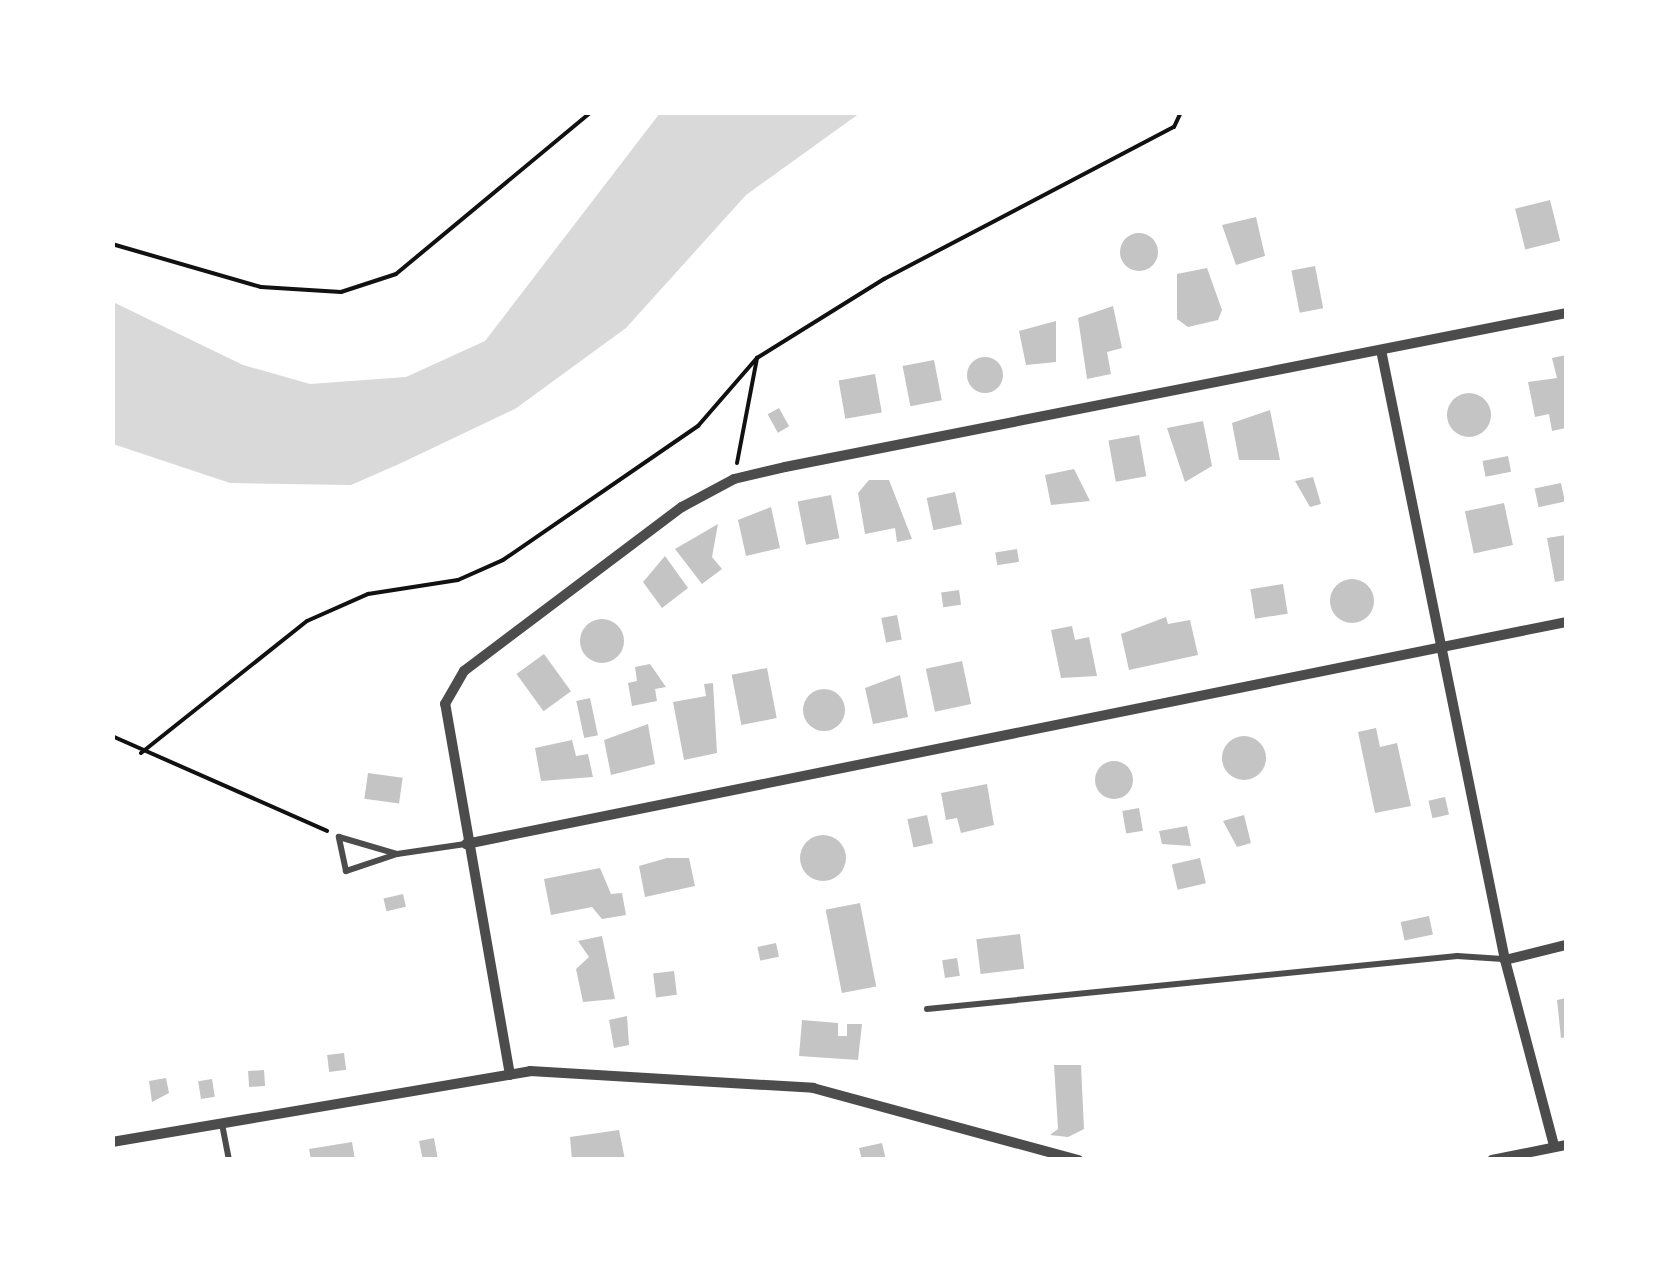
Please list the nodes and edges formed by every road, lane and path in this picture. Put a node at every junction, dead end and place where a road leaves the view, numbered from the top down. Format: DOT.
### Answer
graph roads {
  1 [pos="592,112"];
  2 [pos="1180,112"];
  3 [pos="112,244"];
  4 [pos="1566,313"];
  5 [pos="1381,350"];
  6 [pos="757,358"];
  7 [pos="734,478"];
  8 [pos="1566,622"];
  9 [pos="1439,647"];
  10 [pos="112,736"];
  11 [pos="141,753"];
  12 [pos="339,838"];
  13 [pos="466,844"];
  14 [pos="397,854"];
  15 [pos="1566,946"];
  16 [pos="1504,960"];
  17 [pos="927,1009"];
  18 [pos="510,1075"];
  19 [pos="222,1122"];
  20 [pos="112,1142"];
  21 [pos="1560,1146"];
  22 [pos="228,1160"];
  23 [pos="1078,1160"];
  24 [pos="1492,1160"];
  1 -- 3 [label="path"];
  2 -- 6 [label="path"];
  4 -- 5 [label="street"];
  5 -- 7 [label="street"];
  5 -- 9 [label="street"];
  6 -- 7 [label="path"];
  6 -- 11 [label="path"];
  7 -- 13 [label="street"];
  8 -- 9 [label="street"];
  9 -- 13 [label="street"];
  9 -- 16 [label="street"];
  10 -- 11 [label="path"];
  11 -- 12 [label="path"];
  12 -- 14 [label="lane"];
  12 -- 14 [label="lane"];
  13 -- 14 [label="lane"];
  13 -- 18 [label="street"];
  15 -- 16 [label="street"];
  16 -- 17 [label="lane"];
  16 -- 21 [label="street"];
  18 -- 19 [label="street"];
  18 -- 23 [label="street"];
  19 -- 20 [label="street"];
  19 -- 22 [label="lane"];
  21 -- 24 [label="street"];
}
